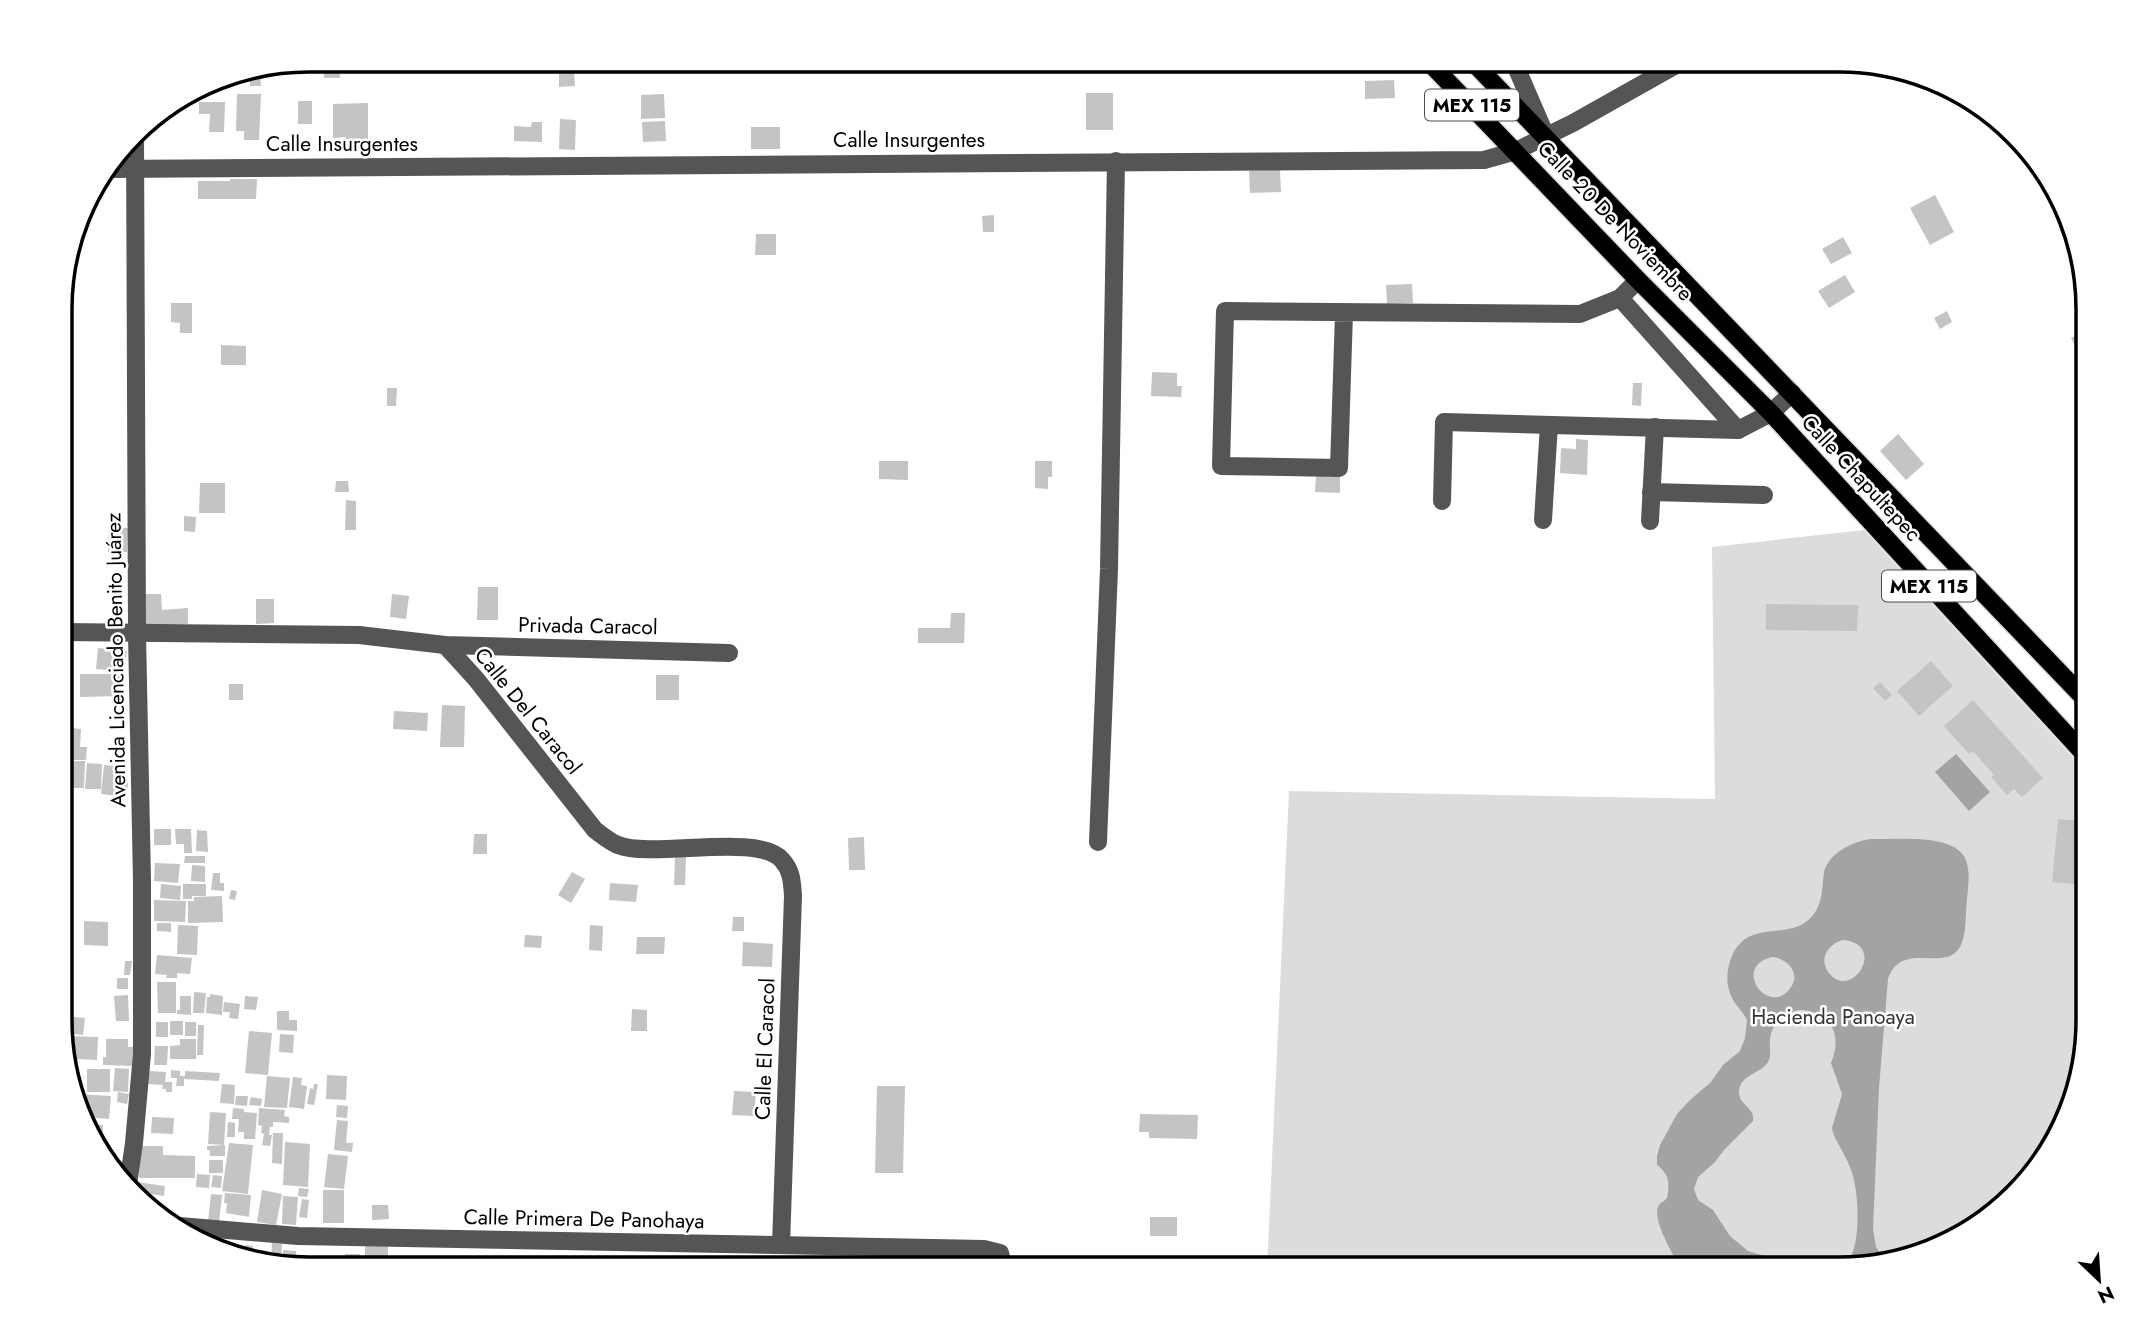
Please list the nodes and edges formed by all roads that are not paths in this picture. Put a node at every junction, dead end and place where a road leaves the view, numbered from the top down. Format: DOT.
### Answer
graph roads {
  1 [pos="1439,72"];
  2 [pos="1483,72"];
  3 [pos="1518,72"];
  4 [pos="1663,72"];
  5 [pos="1546,136"];
  6 [pos="135,149"];
  7 [pos="1516,151"];
  8 [pos="1116,161"];
  9 [pos="118,169"];
  10 [pos="136,169"];
  11 [pos="1638,280"];
  12 [pos="1620,298"];
  13 [pos="1344,313"];
  14 [pos="1793,393"];
  15 [pos="1771,413"];
  16 [pos="1549,425"];
  17 [pos="1655,427"];
  18 [pos="1738,430"];
  19 [pos="1651,492"];
  20 [pos="1764,495"];
  21 [pos="1441,501"];
  22 [pos="1543,520"];
  23 [pos="1650,521"];
  24 [pos="72,632"];
  25 [pos="137,634"];
  26 [pos="445,645"];
  27 [pos="729,653"];
  28 [pos="2076,689"];
  29 [pos="2076,745"];
  30 [pos="1098,842"];
  31 [pos="781,858"];
  32 [pos="130,1174"];
  33 [pos="194,1227"];
  34 [pos="781,1245"];
  35 [pos="996,1257"];
  1 -- 7 [label="main road, Calle 20 De Noviembre / MEX 115"];
  2 -- 5 [label="main road, Calle 20 De Noviembre / MEX 115"];
  3 -- 5 [label="street"];
  4 -- 5 [label="street, Calle Insurgentes"];
  5 -- 7 [label="street, Calle Insurgentes"];
  5 -- 14 [label="main road, Calle 20 De Noviembre / MEX 115"];
  6 -- 10 [label="street, Avenida Licenciado Benito Juárez"];
  7 -- 8 [label="street, Calle Insurgentes"];
  7 -- 11 [label="main road, Calle 20 De Noviembre / MEX 115"];
  8 -- 10 [label="street, Calle Insurgentes"];
  8 -- 30 [label="street"];
  9 -- 10 [label="street, Calle Insurgentes"];
  10 -- 25 [label="street, Avenida Licenciado Benito Juárez"];
  11 -- 12 [label="street"];
  11 -- 15 [label="main road, Calle 20 De Noviembre / MEX 115"];
  12 -- 13 [label="street"];
  12 -- 18 [label="street"];
  13 -- 13 [label="street"];
  14 -- 15 [label="street"];
  14 -- 28 [label="main road, Calle Chapultepec / MEX 115"];
  15 -- 18 [label="street"];
  15 -- 29 [label="main road, Calle Chapultepec / MEX 115"];
  16 -- 17 [label="street"];
  16 -- 21 [label="street"];
  16 -- 22 [label="street"];
  17 -- 18 [label="street"];
  17 -- 19 [label="street"];
  19 -- 20 [label="street"];
  19 -- 23 [label="street"];
  24 -- 25 [label="street, Calle Del Caracol"];
  25 -- 26 [label="street, Calle Del Caracol"];
  25 -- 32 [label="street, Avenida Licenciado Benito Juárez"];
  26 -- 27 [label="street, Privada Caracol"];
  26 -- 31 [label="street, Calle Del Caracol"];
  31 -- 34 [label="street, Calle El Caracol"];
  33 -- 34 [label="street, Calle Primera De Panohaya"];
  34 -- 35 [label="street, Calle Primera De Panohaya"];
}
